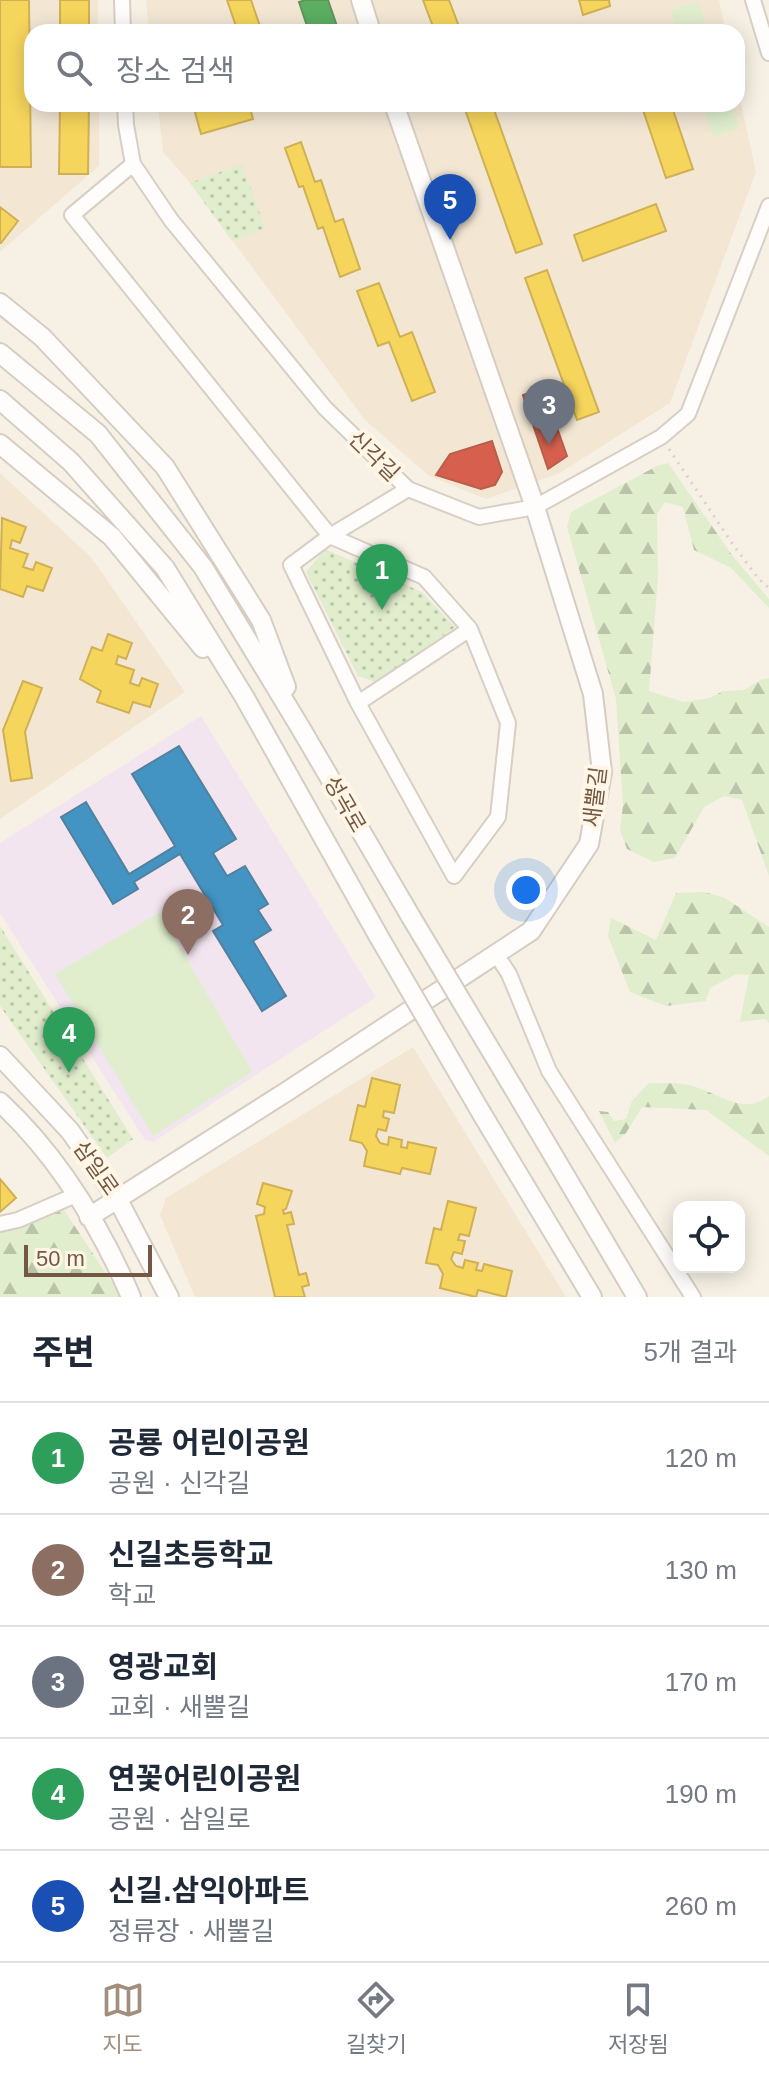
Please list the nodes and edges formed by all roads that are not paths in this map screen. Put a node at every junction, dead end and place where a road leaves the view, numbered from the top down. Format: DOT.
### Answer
graph roads {
  1 [pos="122,0"];
  2 [pos="361,0"];
  3 [pos="753,0"];
  4 [pos="123,24"];
  5 [pos="368,24"];
  6 [pos="769,53"];
  7 [pos="125,112"];
  8 [pos="397,112"];
  9 [pos="133,164"];
  10 [pos="769,206"];
  11 [pos="0,303"];
  12 [pos="0,353"];
  13 [pos="0,400"];
  14 [pos="0,444"];
  15 [pos="408,489"];
  16 [pos="535,507"];
  17 [pos="330,536"];
  18 [pos="470,629"];
  19 [pos="245,698"];
  20 [pos="358,703"];
  21 [pos="300,727"];
  22 [pos="496,954"];
  23 [pos="0,1056"];
  24 [pos="0,1102"];
  25 [pos="78,1194"];
  26 [pos="117,1198"];
  27 [pos="89,1217"];
  28 [pos="0,1224"];
  29 [pos="131,1297"];
  30 [pos="169,1297"];
  31 [pos="592,1297"];
  32 [pos="637,1297"];
  33 [pos="693,1297"];
  1 -- 4 [label="street"];
  2 -- 5 [label="main road"];
  3 -- 6 [label="street"];
  7 -- 9 [label="street, 신각길"];
  8 -- 16 [label="main road, 새뿔길"];
  9 -- 15 [label="street, 신각길"];
  9 -- 17 [label="street"];
  10 -- 16 [label="street, 신각길"];
  11 -- 21 [label="main road"];
  12 -- 21 [label="main road, 성곡로"];
  13 -- 19 [label="main road, 성곡로"];
  14 -- 19 [label="main road"];
  15 -- 16 [label="street, 신각길"];
  15 -- 17 [label="street"];
  16 -- 22 [label="main road, 새뿔길"];
  17 -- 18 [label="street"];
  17 -- 20 [label="street"];
  18 -- 20 [label="street"];
  18 -- 20 [label="street"];
  19 -- 31 [label="main road, 성곡로, bridge"];
  21 -- 32 [label="main road, 성곡로, bridge"];
  22 -- 26 [label="main road, 새뿔길"];
  22 -- 33 [label="street"];
  23 -- 26 [label="main road, 삼일로"];
  24 -- 25 [label="main road, 삼일로"];
  25 -- 27 [label="main road, 삼일로"];
  25 -- 28 [label="street"];
  26 -- 27 [label="main road, 새뿔길"];
  26 -- 30 [label="main road, 삼일로"];
  27 -- 29 [label="main road, 삼일로"];
}
